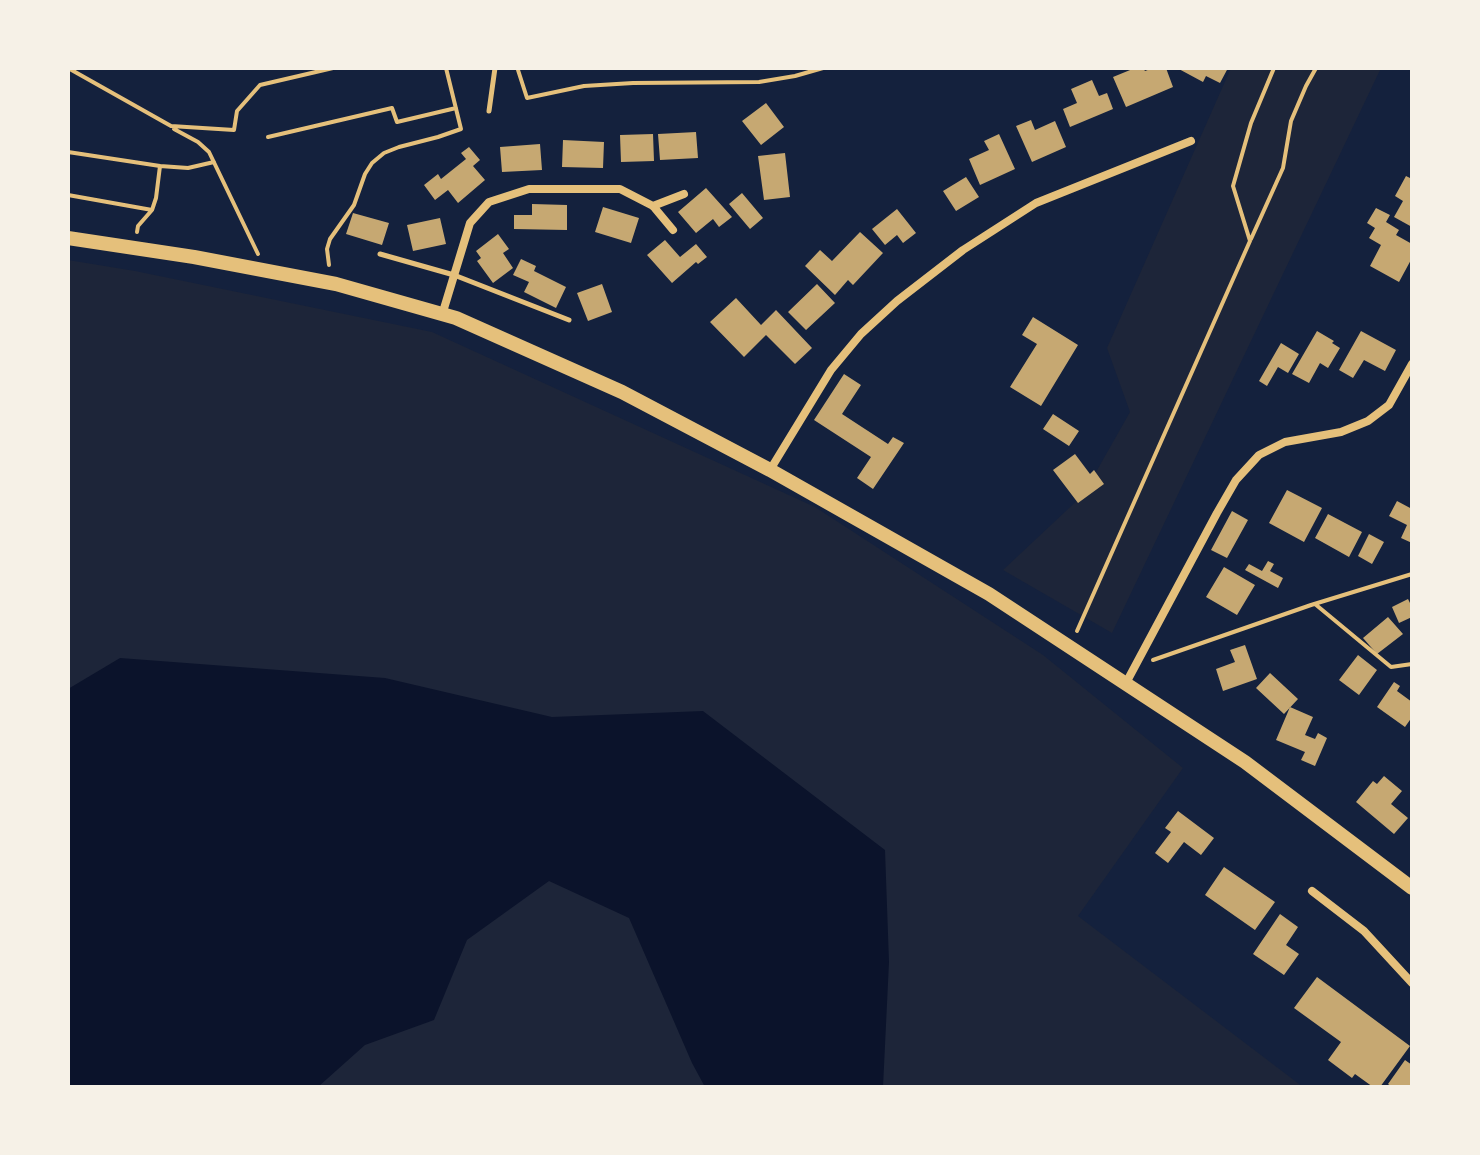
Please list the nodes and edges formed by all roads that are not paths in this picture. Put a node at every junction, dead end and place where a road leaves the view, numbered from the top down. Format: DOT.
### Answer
graph roads {
  1 [pos="495,68"];
  2 [pos="489,111"];
  3 [pos="1191,141"];
  4 [pos="684,194"];
  5 [pos="653,206"];
  6 [pos="673,230"];
  7 [pos="68,238"];
  8 [pos="380,254"];
  9 [pos="454,275"];
  10 [pos="442,315"];
  11 [pos="569,320"];
  12 [pos="1412,364"];
  13 [pos="770,470"];
  14 [pos="1126,683"];
  15 [pos="1412,888"];
  16 [pos="1312,891"];
  17 [pos="1412,983"];
  1 -- 2 [label="lane"];
  3 -- 13 [label="street"];
  4 -- 5 [label="street"];
  5 -- 6 [label="street"];
  5 -- 9 [label="street"];
  7 -- 10 [label="main road"];
  8 -- 9 [label="lane"];
  9 -- 10 [label="street"];
  9 -- 11 [label="lane"];
  10 -- 13 [label="main road"];
  12 -- 14 [label="street"];
  13 -- 14 [label="main road"];
  14 -- 15 [label="main road"];
  16 -- 17 [label="street"];
}
